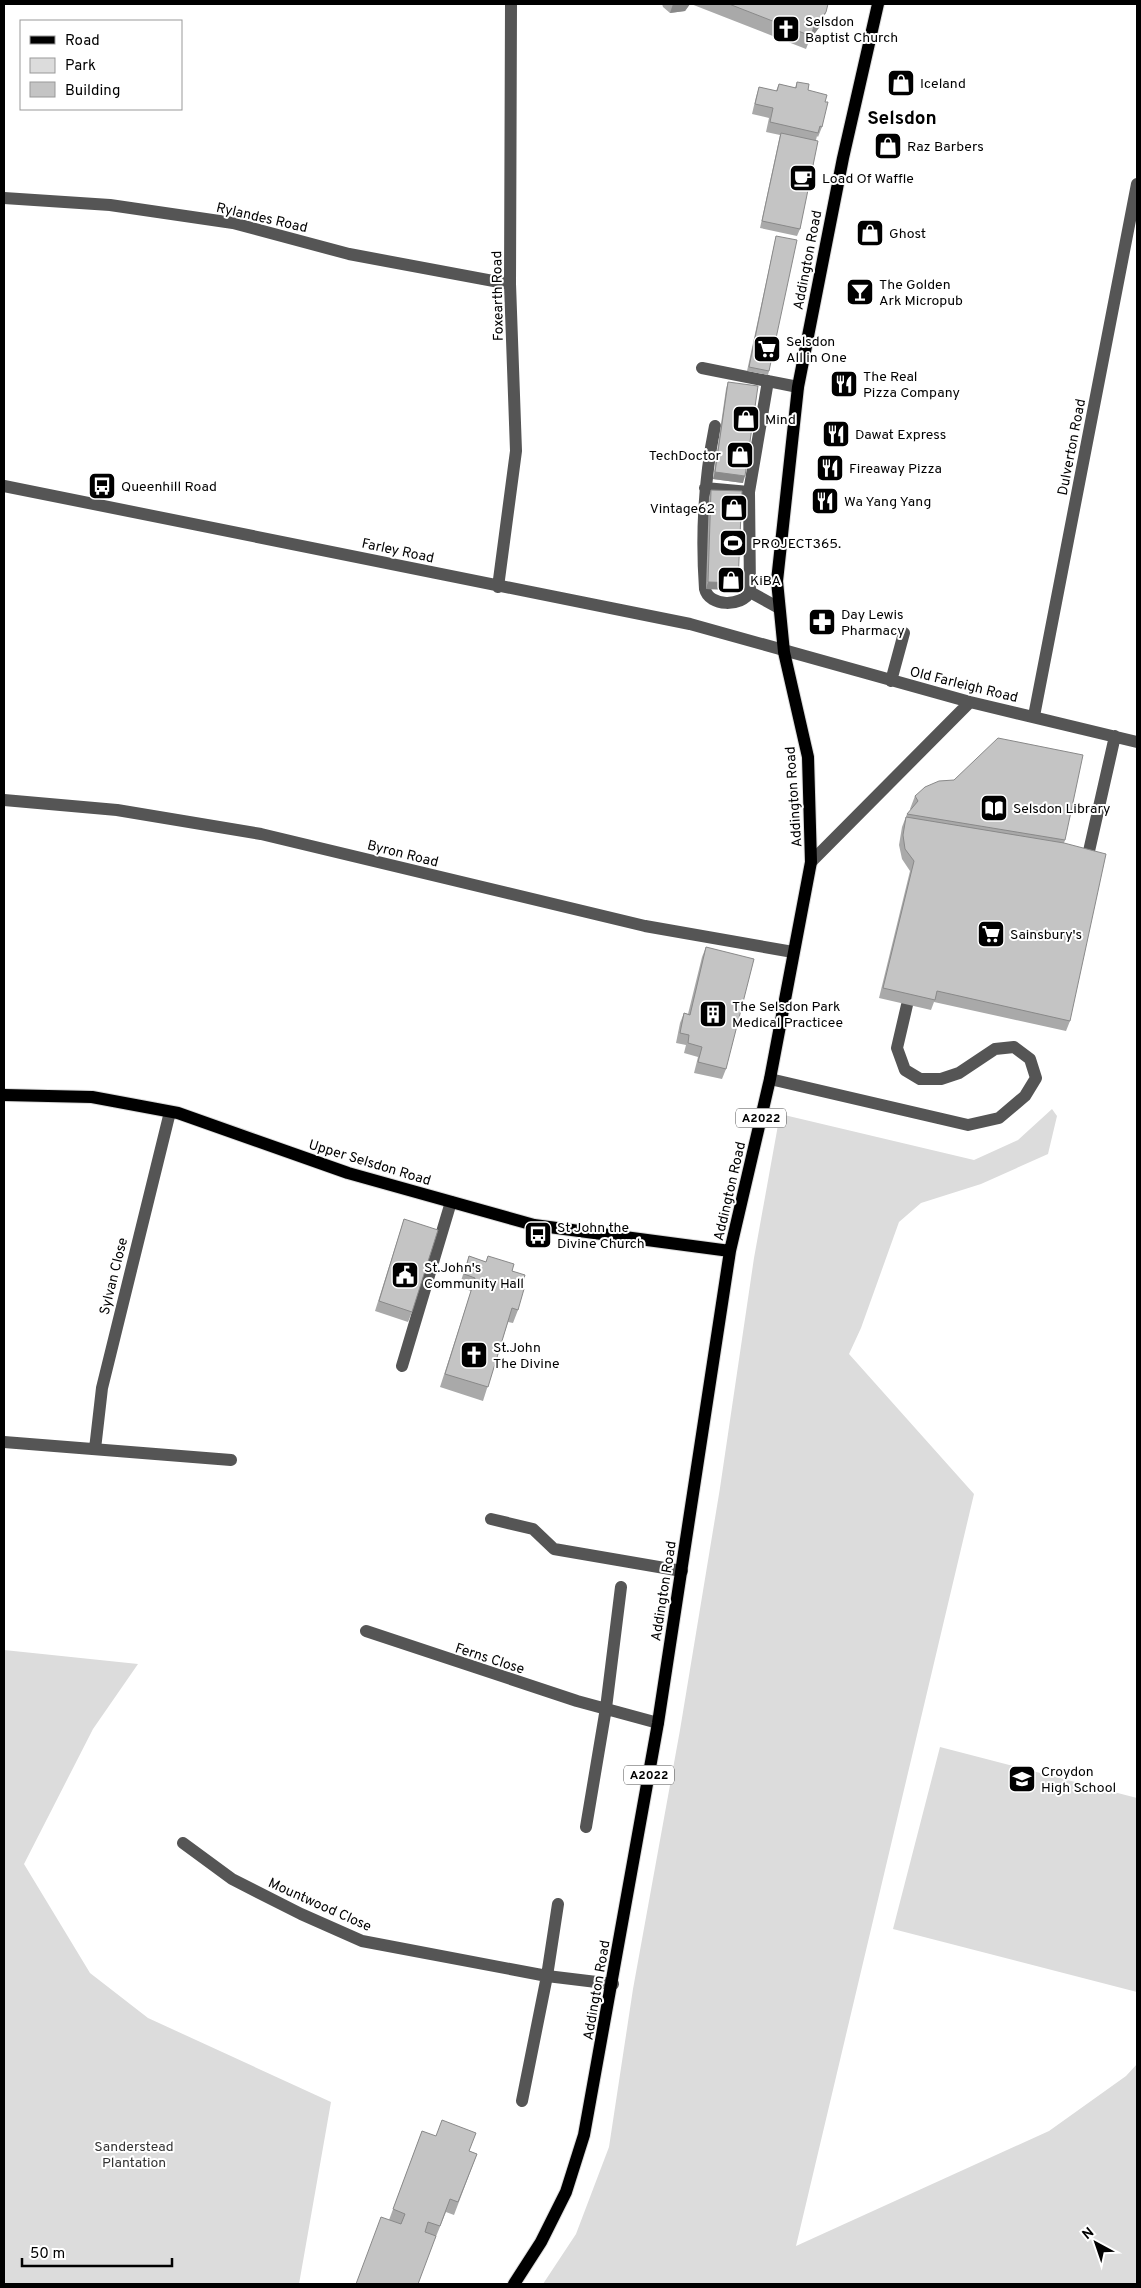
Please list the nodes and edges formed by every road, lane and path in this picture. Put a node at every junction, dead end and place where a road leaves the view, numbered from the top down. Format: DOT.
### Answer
graph roads {
  1 [pos="510,4"];
  2 [pos="878,4"];
  3 [pos="1137,184"];
  4 [pos="4,198"];
  5 [pos="510,284"];
  6 [pos="702,368"];
  7 [pos="768,381"];
  8 [pos="798,387"];
  9 [pos="714,426"];
  10 [pos="4,486"];
  11 [pos="705,488"];
  12 [pos="749,492"];
  13 [pos="498,587"];
  14 [pos="750,592"];
  15 [pos="778,608"];
  16 [pos="904,633"];
  17 [pos="784,652"];
  18 [pos="891,681"];
  19 [pos="970,702"];
  20 [pos="1034,716"];
  21 [pos="1115,736"];
  22 [pos="1137,742"];
  23 [pos="4,800"];
  24 [pos="1087,860"];
  25 [pos="812,862"];
  26 [pos="793,952"];
  27 [pos="907,1005"];
  28 [pos="770,1079"];
  29 [pos="4,1095"];
  30 [pos="170,1112"];
  31 [pos="451,1202"];
  32 [pos="730,1251"];
  33 [pos="402,1366"];
  34 [pos="4,1442"];
  35 [pos="96,1449"];
  36 [pos="231,1460"];
  37 [pos="491,1519"];
  38 [pos="682,1571"];
  39 [pos="621,1587"];
  40 [pos="366,1631"];
  41 [pos="606,1708"];
  42 [pos="658,1723"];
  43 [pos="586,1827"];
  44 [pos="183,1843"];
  45 [pos="558,1904"];
  46 [pos="547,1976"];
  47 [pos="613,1984"];
  48 [pos="522,2101"];
  49 [pos="514,2284"];
  1 -- 5 [label="street, Foxearth Road"];
  2 -- 8 [label="main road, Addington Road / A2022"];
  3 -- 20 [label="street, Dulverton Road"];
  4 -- 5 [label="street, Rylandes Road"];
  5 -- 13 [label="street, Foxearth Road"];
  6 -- 7 [label="street"];
  7 -- 8 [label="street"];
  7 -- 12 [label="street"];
  8 -- 15 [label="main road, Addington Road / A2022"];
  9 -- 11 [label="street"];
  10 -- 13 [label="street, Farley Road"];
  11 -- 12 [label="street"];
  11 -- 14 [label="street"];
  12 -- 14 [label="street"];
  13 -- 17 [label="street, Farley Road"];
  14 -- 15 [label="street"];
  15 -- 17 [label="main road, Addington Road / A2022"];
  16 -- 18 [label="street"];
  17 -- 18 [label="street, Old Farleigh Road"];
  17 -- 25 [label="main road, Addington Road / A2022"];
  18 -- 19 [label="street, Old Farleigh Road"];
  19 -- 20 [label="street, Old Farleigh Road"];
  19 -- 25 [label="street"];
  20 -- 21 [label="street, Old Farleigh Road"];
  21 -- 22 [label="street, Old Farleigh Road"];
  21 -- 24 [label="street"];
  23 -- 26 [label="street, Byron Road"];
  25 -- 26 [label="main road, Addington Road / A2022"];
  26 -- 28 [label="main road, Addington Road / A2022"];
  27 -- 28 [label="street"];
  28 -- 32 [label="main road, Addington Road / A2022"];
  29 -- 30 [label="main road, Upper Selsdon Road"];
  30 -- 31 [label="main road, Upper Selsdon Road"];
  30 -- 35 [label="street, Sylvan Close"];
  31 -- 32 [label="main road, Upper Selsdon Road"];
  31 -- 33 [label="street"];
  32 -- 38 [label="main road, Addington Road / A2022"];
  34 -- 35 [label="street"];
  35 -- 36 [label="street"];
  37 -- 38 [label="street"];
  38 -- 42 [label="main road, Addington Road / A2022"];
  39 -- 41 [label="street"];
  40 -- 41 [label="street, Ferns Close"];
  41 -- 42 [label="street, Ferns Close"];
  41 -- 43 [label="street"];
  42 -- 47 [label="main road, Addington Road / A2022"];
  44 -- 46 [label="street, Mountwood Close"];
  45 -- 46 [label="street"];
  46 -- 47 [label="street, Mountwood Close"];
  46 -- 48 [label="street"];
  47 -- 49 [label="main road, Addington Road / A2022"];
}
